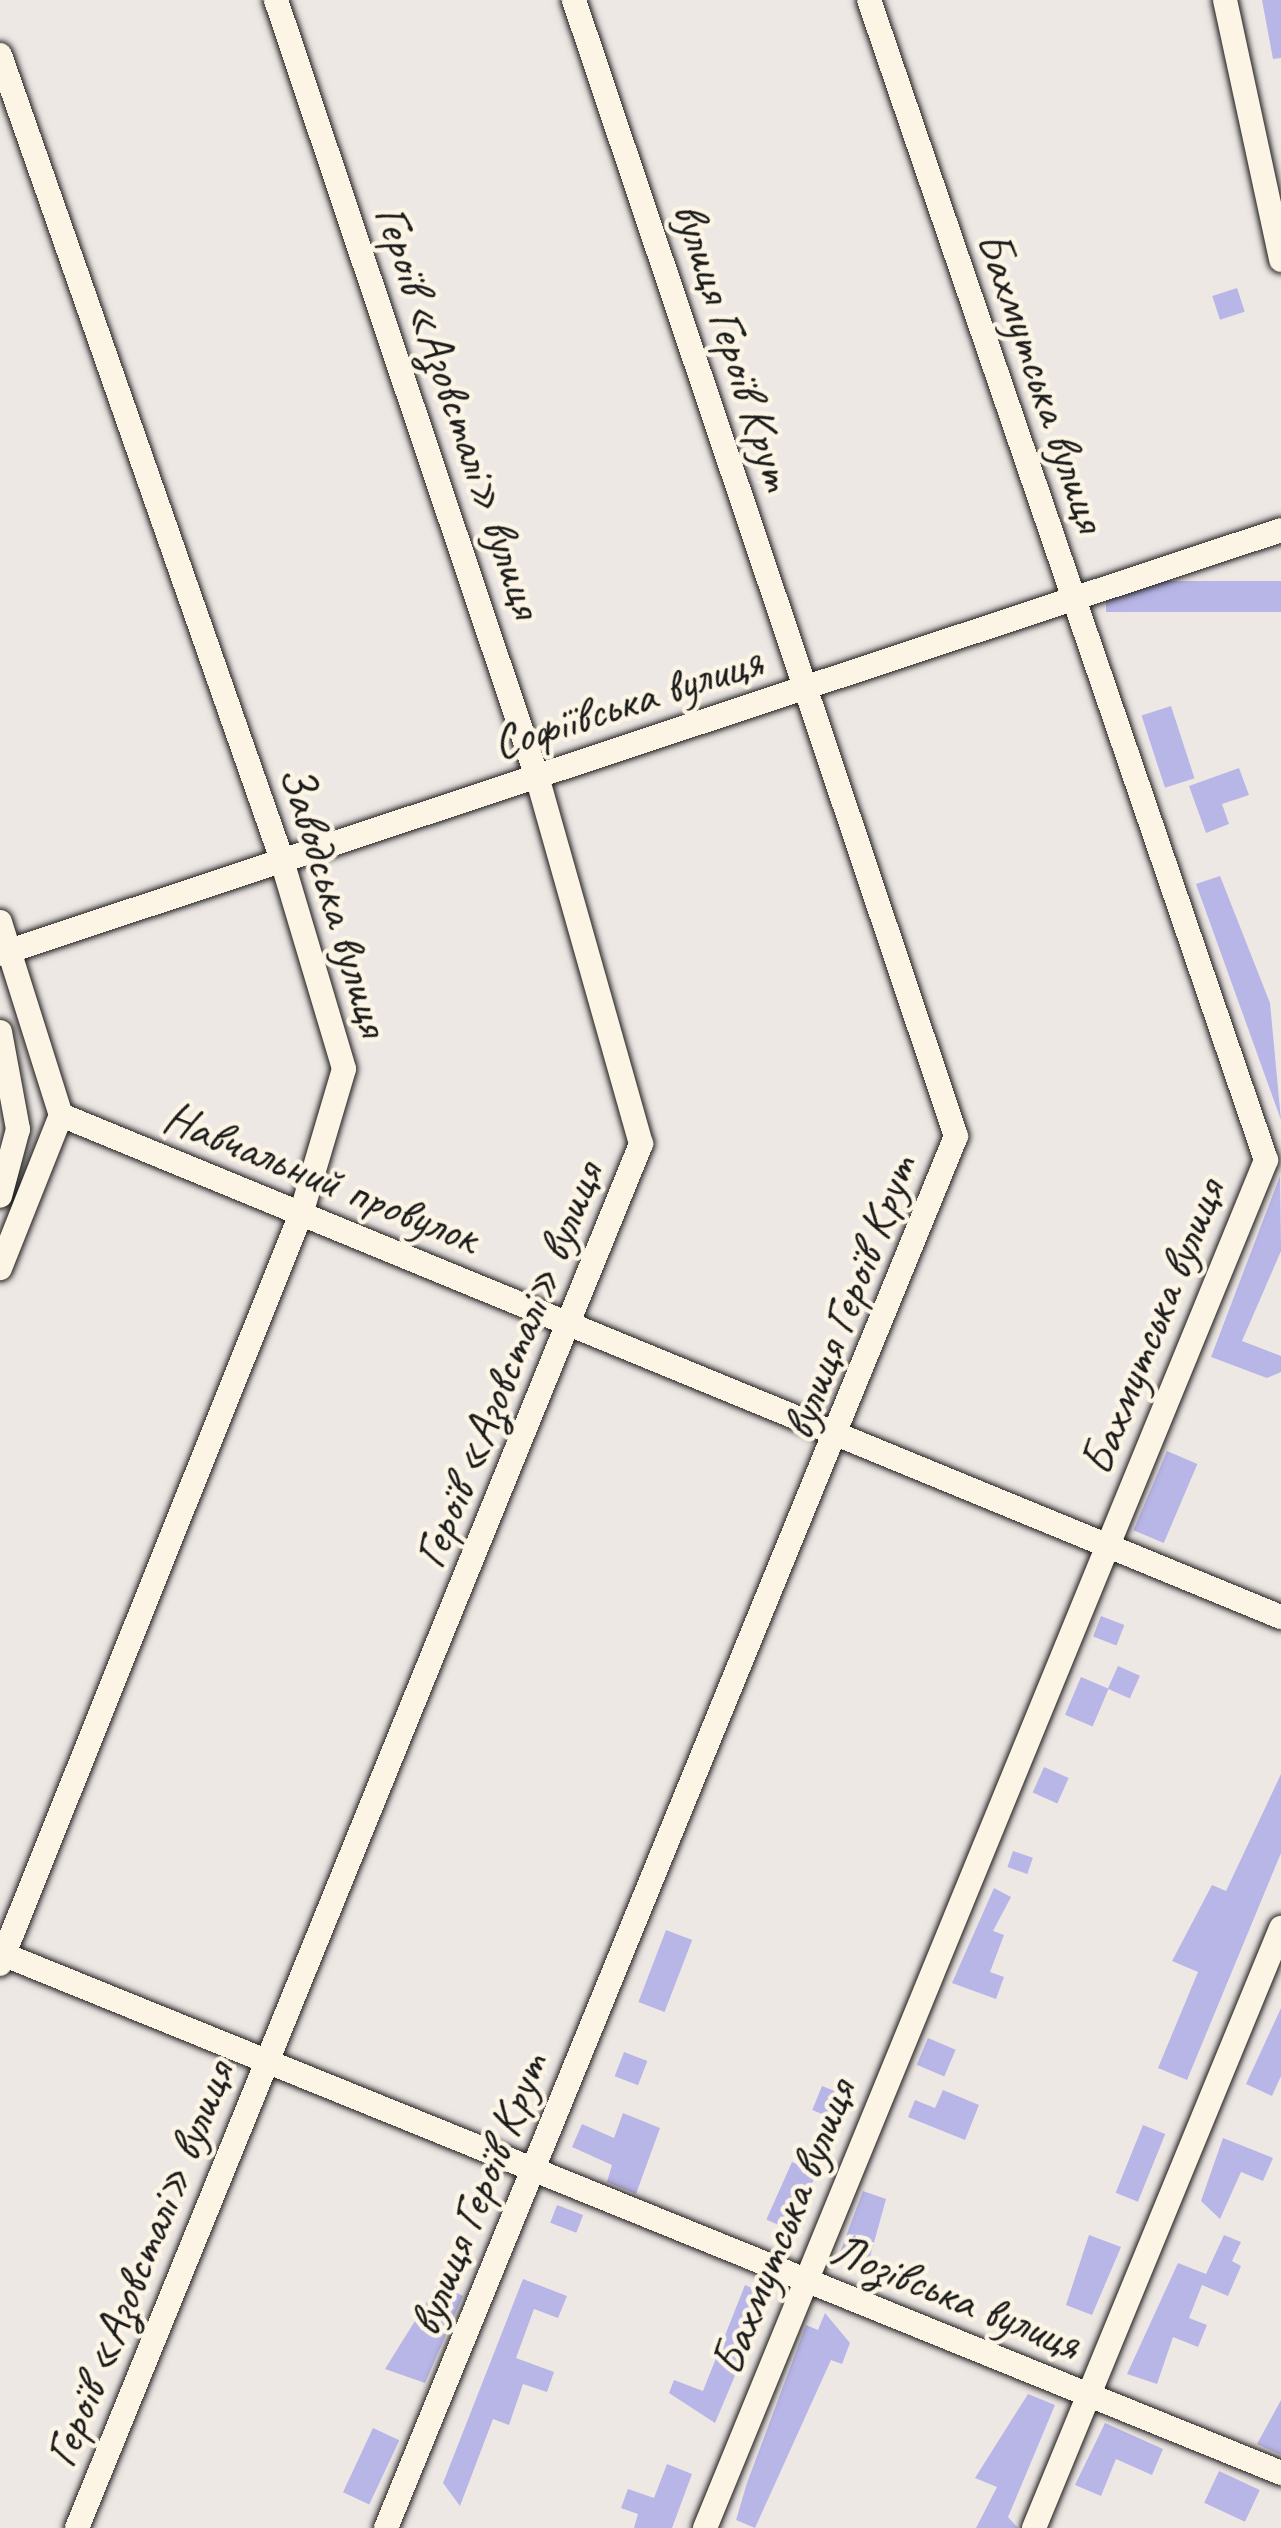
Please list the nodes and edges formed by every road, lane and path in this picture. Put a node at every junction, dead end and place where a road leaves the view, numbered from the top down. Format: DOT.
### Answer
graph roads {
  1 [pos="276,0"];
  2 [pos="574,0"];
  3 [pos="869,0"];
  4 [pos="1225,0"];
  5 [pos="0,55"];
  6 [pos="1281,260"];
  7 [pos="1281,530"];
  8 [pos="1071,601"];
  9 [pos="805,688"];
  10 [pos="538,777"];
  11 [pos="280,854"];
  12 [pos="0,922"];
  13 [pos="5,952"];
  14 [pos="0,1032"];
  15 [pos="62,1115"];
  16 [pos="0,1196"];
  17 [pos="301,1214"];
  18 [pos="0,1268"];
  19 [pos="573,1325"];
  20 [pos="841,1436"];
  21 [pos="1108,1546"];
  22 [pos="1281,1617"];
  23 [pos="1281,1928"];
  24 [pos="1,1958"];
  25 [pos="266,2061"];
  26 [pos="533,2170"];
  27 [pos="806,2281"];
  28 [pos="1089,2395"];
  29 [pos="1281,2473"];
  30 [pos="77,2528"];
  31 [pos="386,2528"];
  32 [pos="705,2528"];
  33 [pos="1034,2528"];
  1 -- 10 [label="street, Героїв «Азовсталі» вулиця"];
  2 -- 9 [label="street, вулиця Героїв Крут"];
  3 -- 8 [label="street, Бахмутська вулиця"];
  4 -- 6 [label="street"];
  5 -- 11 [label="street, Заводська вулиця"];
  7 -- 8 [label="street, Софіївська вулиця"];
  8 -- 9 [label="street, Софіївська вулиця"];
  8 -- 21 [label="street, Бахмутська вулиця"];
  9 -- 10 [label="street, Софіївська вулиця"];
  9 -- 20 [label="street, вулиця Героїв Крут"];
  10 -- 11 [label="street, Софіївська вулиця"];
  10 -- 19 [label="street, Героїв «Азовсталі» вулиця"];
  11 -- 13 [label="street, Софіївська вулиця"];
  11 -- 17 [label="street, Заводська вулиця"];
  12 -- 13 [label="street"];
  13 -- 15 [label="street"];
  14 -- 16 [label="street"];
  15 -- 17 [label="street, Навчальний провулок"];
  15 -- 18 [label="street"];
  17 -- 19 [label="street, Навчальний провулок"];
  17 -- 24 [label="street, Заводська вулиця"];
  19 -- 20 [label="street, Навчальний провулок"];
  19 -- 25 [label="street, Героїв «Азовсталі» вулиця"];
  20 -- 21 [label="street, Навчальний провулок"];
  20 -- 26 [label="street, вулиця Героїв Крут"];
  21 -- 22 [label="street, Навчальний провулок"];
  21 -- 27 [label="street, Бахмутська вулиця"];
  23 -- 28 [label="street"];
  24 -- 25 [label="street, Лозівська вулиця"];
  25 -- 26 [label="street, Лозівська вулиця"];
  25 -- 30 [label="street, Героїв «Азовсталі» вулиця"];
  26 -- 27 [label="street, Лозівська вулиця"];
  26 -- 31 [label="street, вулиця Героїв Крут"];
  27 -- 28 [label="street, Лозівська вулиця"];
  27 -- 32 [label="street, Бахмутська вулиця"];
  28 -- 29 [label="street, Лозівська вулиця"];
  28 -- 33 [label="street"];
}
